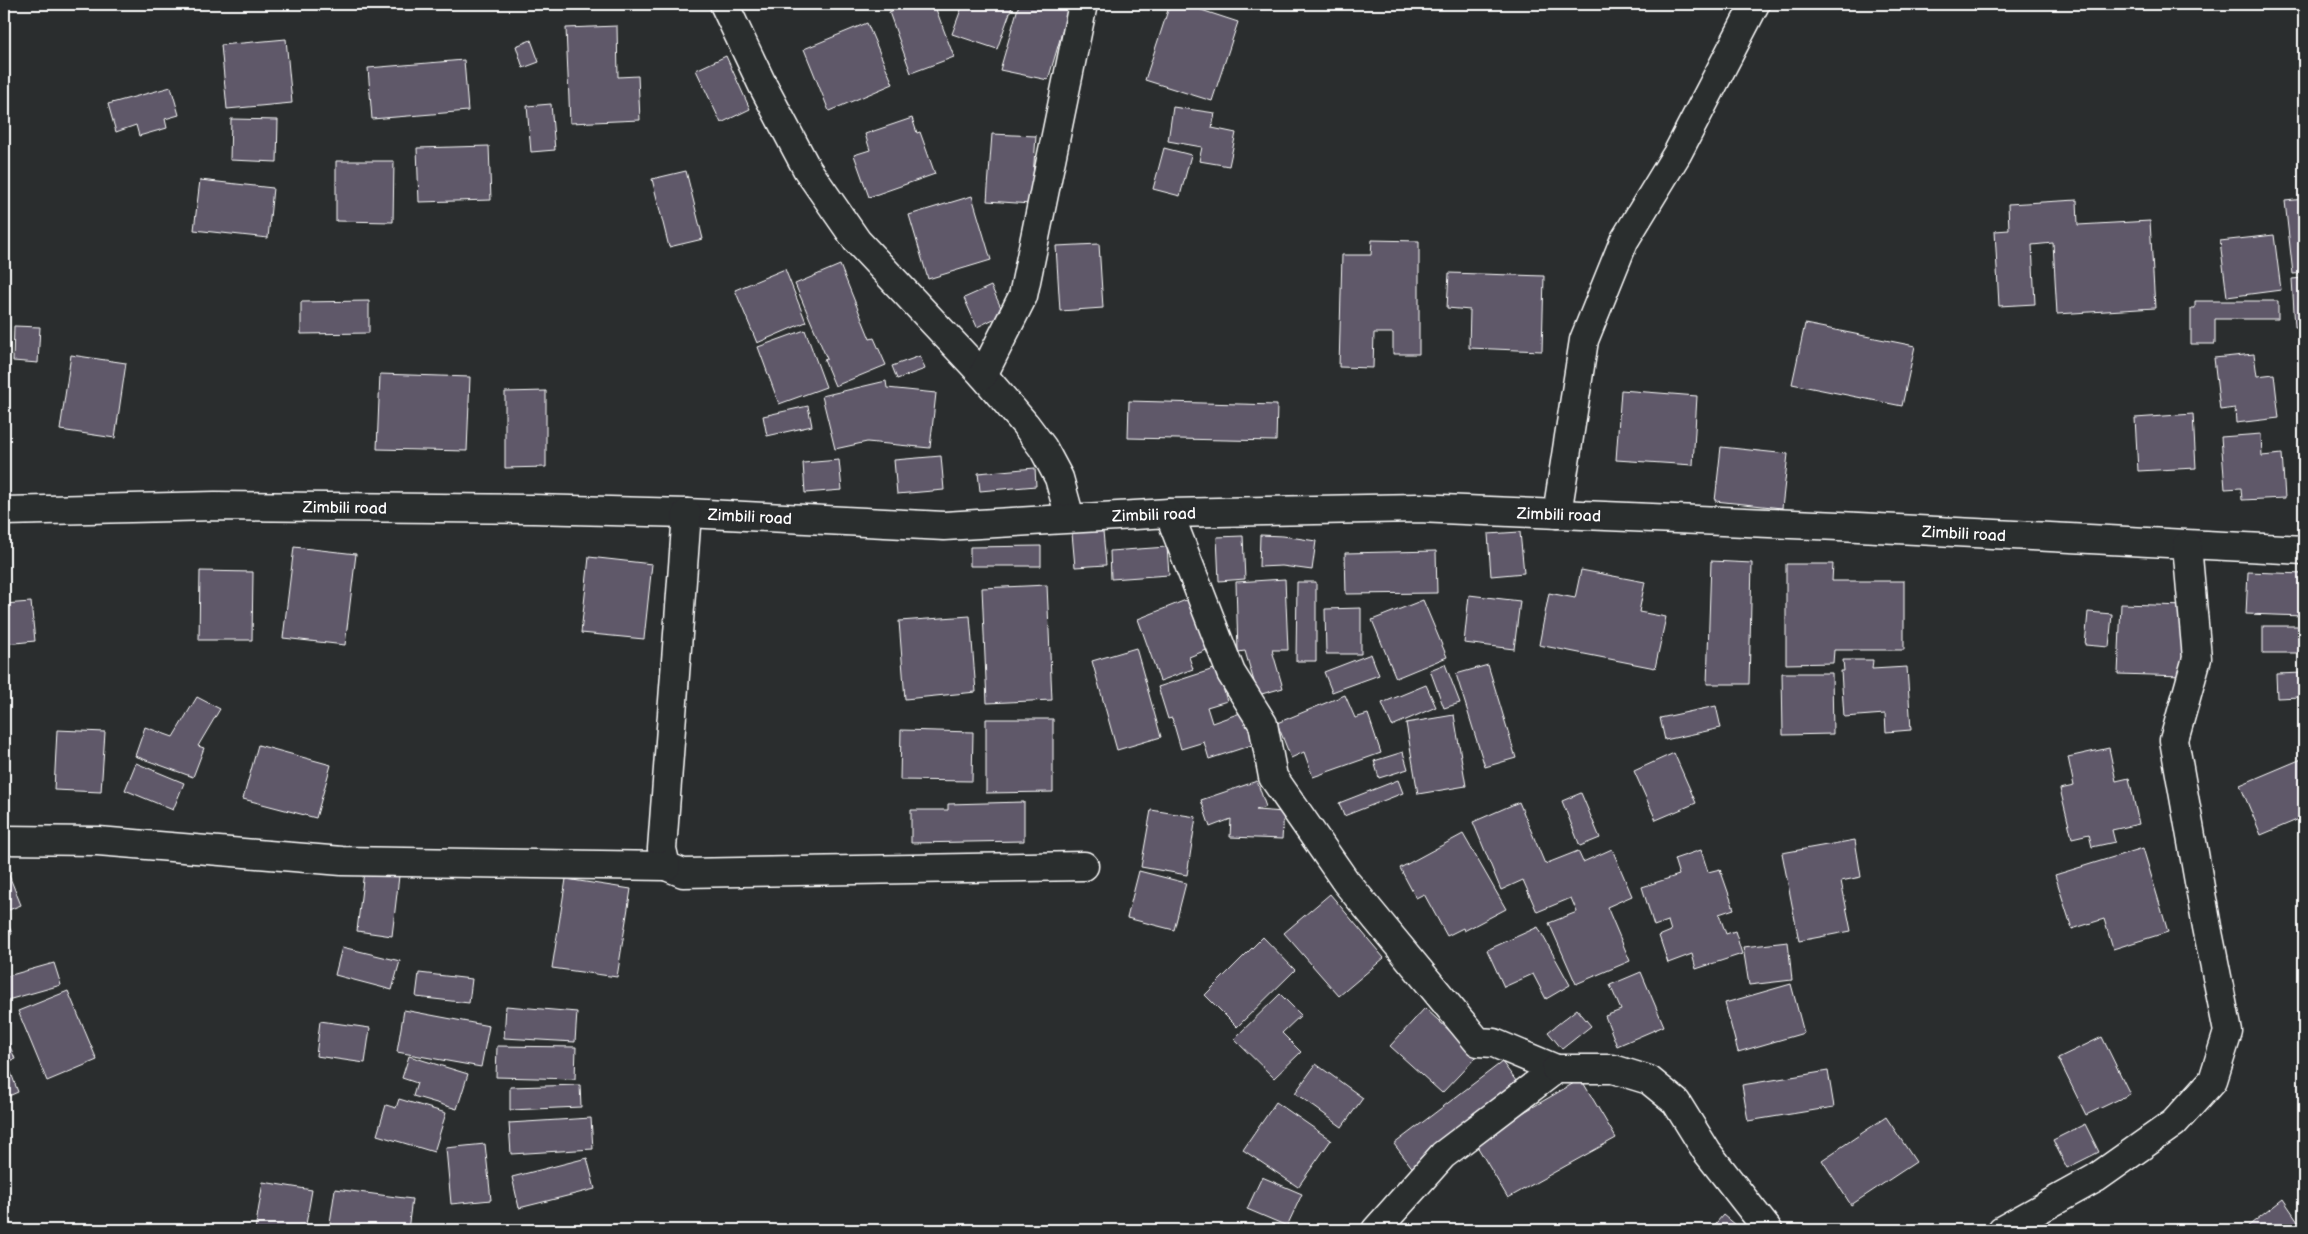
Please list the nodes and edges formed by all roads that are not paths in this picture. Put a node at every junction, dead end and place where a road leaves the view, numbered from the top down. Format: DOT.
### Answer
graph roads {
  1 [pos="724,4"];
  2 [pos="1083,4"];
  3 [pos="1755,4"];
  4 [pos="983,375"];
  5 [pos="4,511"];
  6 [pos="687,513"];
  7 [pos="1169,513"];
  8 [pos="1557,514"];
  9 [pos="1070,518"];
  10 [pos="2187,545"];
  11 [pos="2304,550"];
  12 [pos="4,840"];
  13 [pos="666,866"];
  14 [pos="1084,866"];
  15 [pos="1556,1069"];
  16 [pos="1376,1230"];
  17 [pos="1768,1230"];
  18 [pos="2002,1230"];
  1 -- 4 [label="street"];
  2 -- 4 [label="street"];
  3 -- 8 [label="street"];
  4 -- 9 [label="street"];
  5 -- 6 [label="street, Zimbili road"];
  6 -- 9 [label="street, Zimbili road"];
  6 -- 13 [label="street"];
  7 -- 8 [label="street, Zimbili road"];
  7 -- 9 [label="street, Zimbili road"];
  7 -- 15 [label="street"];
  8 -- 10 [label="street, Zimbili road"];
  10 -- 11 [label="street, Zimbili road"];
  10 -- 18 [label="street"];
  12 -- 13 [label="street"];
  13 -- 14 [label="street"];
  15 -- 16 [label="street"];
  15 -- 17 [label="street"];
}
